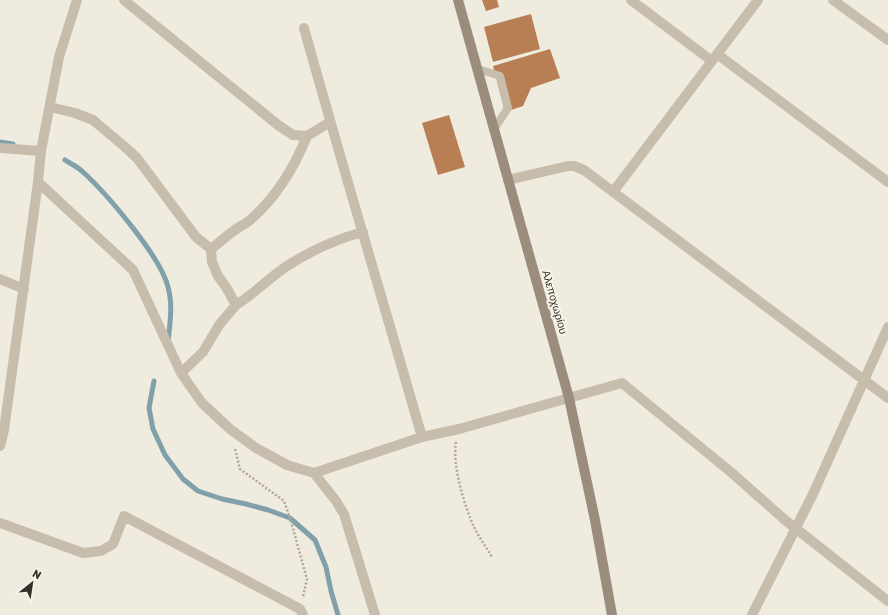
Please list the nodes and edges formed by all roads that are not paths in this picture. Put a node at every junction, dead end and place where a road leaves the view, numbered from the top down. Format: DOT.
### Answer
graph roads {
  1 [pos="77,0"];
  2 [pos="124,0"];
  3 [pos="458,0"];
  4 [pos="631,0"];
  5 [pos="758,0"];
  6 [pos="833,0"];
  7 [pos="304,28"];
  8 [pos="888,40"];
  9 [pos="714,58"];
  10 [pos="478,69"];
  11 [pos="50,107"];
  12 [pos="330,122"];
  13 [pos="494,129"];
  14 [pos="307,136"];
  15 [pos="0,148"];
  16 [pos="41,151"];
  17 [pos="508,180"];
  18 [pos="38,182"];
  19 [pos="888,182"];
  20 [pos="613,192"];
  21 [pos="363,232"];
  22 [pos="211,249"];
  23 [pos="0,279"];
  24 [pos="24,289"];
  25 [pos="236,305"];
  26 [pos="888,327"];
  27 [pos="181,373"];
  28 [pos="864,381"];
  29 [pos="569,398"];
  30 [pos="888,398"];
  31 [pos="422,437"];
  32 [pos="0,446"];
  33 [pos="314,473"];
  34 [pos="0,523"];
  35 [pos="797,529"];
  36 [pos="888,601"];
  37 [pos="301,612"];
  38 [pos="374,615"];
  39 [pos="612,615"];
  40 [pos="752,615"];
  1 -- 11 [label="street"];
  2 -- 14 [label="street"];
  3 -- 10 [label="main road, Αλεποχωρίου"];
  4 -- 9 [label="street"];
  5 -- 9 [label="street"];
  6 -- 8 [label="street"];
  7 -- 12 [label="street"];
  9 -- 19 [label="street"];
  9 -- 20 [label="street"];
  10 -- 13 [label="main road, Αλεποχωρίου"];
  10 -- 13 [label="lane"];
  11 -- 16 [label="street"];
  11 -- 22 [label="street"];
  12 -- 14 [label="street"];
  12 -- 21 [label="street"];
  13 -- 17 [label="main road, Αλεποχωρίου"];
  14 -- 22 [label="street"];
  15 -- 16 [label="street"];
  16 -- 18 [label="street"];
  17 -- 20 [label="street"];
  17 -- 29 [label="main road, Αλεποχωρίου"];
  18 -- 24 [label="street"];
  18 -- 27 [label="street"];
  20 -- 28 [label="street"];
  21 -- 25 [label="street"];
  21 -- 31 [label="street"];
  22 -- 25 [label="street"];
  23 -- 24 [label="street"];
  24 -- 32 [label="street"];
  25 -- 27 [label="street"];
  26 -- 28 [label="street"];
  27 -- 33 [label="street"];
  28 -- 30 [label="street"];
  28 -- 35 [label="street"];
  29 -- 31 [label="street"];
  29 -- 35 [label="street"];
  29 -- 39 [label="main road, Αλεποχωρίου"];
  31 -- 33 [label="street"];
  33 -- 38 [label="street"];
  34 -- 37 [label="street"];
  35 -- 36 [label="street"];
  35 -- 40 [label="street"];
}
